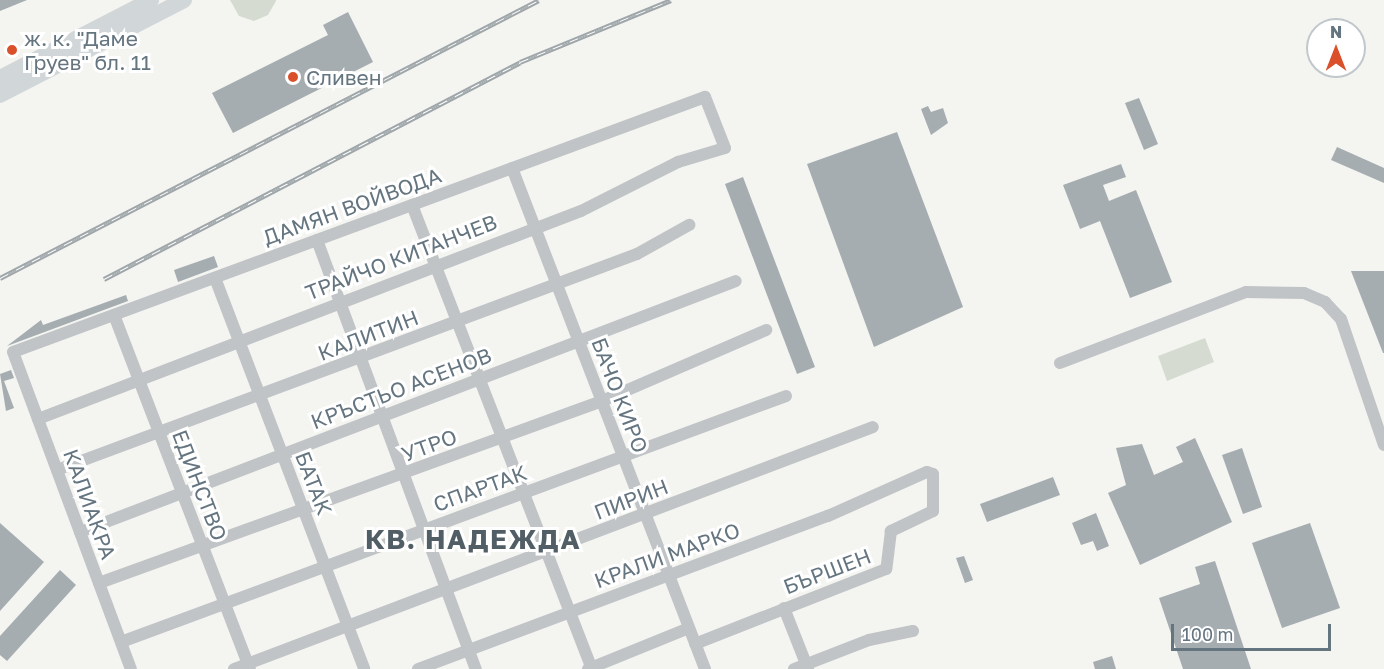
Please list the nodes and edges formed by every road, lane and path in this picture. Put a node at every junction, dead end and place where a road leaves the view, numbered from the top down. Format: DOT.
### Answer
graph roads {
  1 [pos="150,0"];
  2 [pos="184,0"];
  3 [pos="133,4"];
  4 [pos="0,78"];
  5 [pos="0,96"];
  6 [pos="705,97"];
  7 [pos="512,168"];
  8 [pos="412,205"];
  9 [pos="689,225"];
  10 [pos="535,228"];
  11 [pos="317,240"];
  12 [pos="435,263"];
  13 [pos="215,278"];
  14 [pos="736,281"];
  15 [pos="557,284"];
  16 [pos="339,300"];
  17 [pos="114,315"];
  18 [pos="458,322"];
  19 [pos="766,330"];
  20 [pos="239,340"];
  21 [pos="579,341"];
  22 [pos="13,352"];
  23 [pos="361,359"];
  24 [pos="1060,363"];
  25 [pos="480,379"];
  26 [pos="139,380"];
  27 [pos="786,396"];
  28 [pos="261,398"];
  29 [pos="602,401"];
  30 [pos="382,416"];
  31 [pos="38,419"];
  32 [pos="873,427"];
  33 [pos="159,434"];
  34 [pos="503,439"];
  35 [pos="1384,445"];
  36 [pos="282,454"];
  37 [pos="623,456"];
  38 [pos="57,470"];
  39 [pos="927,472"];
  40 [pos="404,474"];
  41 [pos="182,493"];
  42 [pos="524,493"];
  43 [pos="303,511"];
  44 [pos="645,514"];
  45 [pos="424,530"];
  46 [pos="80,532"];
  47 [pos="203,549"];
  48 [pos="547,552"];
  49 [pos="325,567"];
  50 [pos="669,575"];
  51 [pos="99,584"];
  52 [pos="446,589"];
  53 [pos="225,604"];
  54 [pos="784,608"];
  55 [pos="570,612"];
  56 [pos="347,626"];
  57 [pos="689,628"];
  58 [pos="913,631"];
  59 [pos="121,642"];
  60 [pos="695,644"];
  61 [pos="469,650"];
  62 [pos="249,666"];
  63 [pos="803,667"];
  64 [pos="590,668"];
  65 [pos="131,669"];
  66 [pos="234,669"];
  67 [pos="364,669"];
  68 [pos="418,669"];
  69 [pos="476,669"];
  70 [pos="705,669"];
  1 -- 3 [label="main road"];
  2 -- 5 [label="main road"];
  3 -- 4 [label="main road"];
  6 -- 7 [label="street, ДАМЯН ВОЙВОДА"];
  6 -- 10 [label="street, ТРАЙЧО КИТАНЧЕВ"];
  7 -- 8 [label="street, ДАМЯН ВОЙВОДА"];
  7 -- 10 [label="street, БАЧО КИРО"];
  8 -- 11 [label="street, ДАМЯН ВОЙВОДА"];
  8 -- 12 [label="street"];
  9 -- 15 [label="street, КАЛИТИН"];
  10 -- 12 [label="street, ТРАЙЧО КИТАНЧЕВ"];
  10 -- 15 [label="street, БАЧО КИРО"];
  11 -- 13 [label="street, ДАМЯН ВОЙВОДА"];
  11 -- 16 [label="street"];
  12 -- 16 [label="street, ТРАЙЧО КИТАНЧЕВ"];
  12 -- 18 [label="street"];
  13 -- 17 [label="street, ДАМЯН ВОЙВОДА"];
  13 -- 20 [label="street, БАТАК"];
  14 -- 21 [label="street, КРЪСТЬО АСЕНОВ"];
  15 -- 18 [label="street, КАЛИТИН"];
  15 -- 21 [label="street, БАЧО КИРО"];
  16 -- 20 [label="street, ТРАЙЧО КИТАНЧЕВ"];
  16 -- 23 [label="street"];
  17 -- 22 [label="street, ДАМЯН ВОЙВОДА"];
  17 -- 26 [label="street, ЕДИНСТВО"];
  18 -- 23 [label="street, КАЛИТИН"];
  18 -- 25 [label="street"];
  19 -- 29 [label="street, УТРО"];
  20 -- 26 [label="street, ТРАЙЧО КИТАНЧЕВ"];
  20 -- 28 [label="street, БАТАК"];
  21 -- 25 [label="street, КРЪСТЬО АСЕНОВ"];
  21 -- 29 [label="street, БАЧО КИРО"];
  22 -- 31 [label="street, КАЛИАКРА"];
  23 -- 28 [label="street, КАЛИТИН"];
  23 -- 30 [label="street"];
  24 -- 35 [label="street"];
  25 -- 30 [label="street, КРЪСТЬО АСЕНОВ"];
  25 -- 34 [label="street"];
  26 -- 31 [label="street, ТРАЙЧО КИТАНЧЕВ"];
  26 -- 33 [label="street, ЕДИНСТВО"];
  27 -- 37 [label="street, СПАРТАК"];
  28 -- 33 [label="street, КАЛИТИН"];
  28 -- 36 [label="street, БАТАК"];
  29 -- 34 [label="street, УТРО"];
  29 -- 37 [label="street, БАЧО КИРО"];
  30 -- 36 [label="street, КРЪСТЬО АСЕНОВ"];
  30 -- 40 [label="street"];
  31 -- 38 [label="street, КАЛИАКРА"];
  32 -- 44 [label="street, ПИРИН"];
  33 -- 38 [label="street, КАЛИТИН"];
  33 -- 41 [label="street, ЕДИНСТВО"];
  34 -- 40 [label="street, УТРО"];
  34 -- 42 [label="street"];
  36 -- 41 [label="street, КРЪСТЬО АСЕНОВ"];
  36 -- 43 [label="street, БАТАК"];
  37 -- 42 [label="street, СПАРТАК"];
  37 -- 44 [label="street, БАЧО КИРО"];
  38 -- 46 [label="street, КАЛИАКРА"];
  39 -- 50 [label="street, КРАЛИ МАРКО"];
  39 -- 54 [label="street, БЪРШЕН"];
  40 -- 43 [label="street, УТРО"];
  40 -- 45 [label="street"];
  41 -- 46 [label="street, КРЪСТЬО АСЕНОВ"];
  41 -- 47 [label="street, ЕДИНСТВО"];
  42 -- 45 [label="street, СПАРТАК"];
  42 -- 48 [label="street"];
  43 -- 47 [label="street, УТРО"];
  43 -- 49 [label="street, БАТАК"];
  44 -- 48 [label="street, ПИРИН"];
  44 -- 50 [label="street, БАЧО КИРО"];
  45 -- 49 [label="street, СПАРТАК"];
  45 -- 52 [label="street"];
  46 -- 51 [label="street, КАЛИАКРА"];
  47 -- 51 [label="street, УТРО"];
  47 -- 53 [label="street, ЕДИНСТВО"];
  48 -- 52 [label="street, ПИРИН"];
  48 -- 55 [label="street"];
  49 -- 53 [label="street, СПАРТАК"];
  49 -- 56 [label="street, БАТАК"];
  50 -- 55 [label="street, КРАЛИ МАРКО"];
  50 -- 57 [label="street, БАЧО КИРО"];
  51 -- 59 [label="street, КАЛИАКРА"];
  52 -- 56 [label="street, ПИРИН"];
  52 -- 61 [label="street"];
  53 -- 59 [label="street, СПАРТАК"];
  53 -- 62 [label="street, ЕДИНСТВО"];
  54 -- 60 [label="street, БЪРШЕН"];
  54 -- 63 [label="street"];
  55 -- 61 [label="street, КРАЛИ МАРКО"];
  55 -- 64 [label="street"];
  56 -- 62 [label="street, ПИРИН"];
  56 -- 67 [label="street, БАТАК"];
  57 -- 60 [label="street, БАЧО КИРО"];
  57 -- 64 [label="street"];
  58 -- 63 [label="street"];
  59 -- 65 [label="street, КАЛИАКРА"];
  60 -- 70 [label="street, БАЧО КИРО"];
  61 -- 68 [label="street, КРАЛИ МАРКО"];
  61 -- 69 [label="street"];
  62 -- 66 [label="street, ПИРИН"];
}
